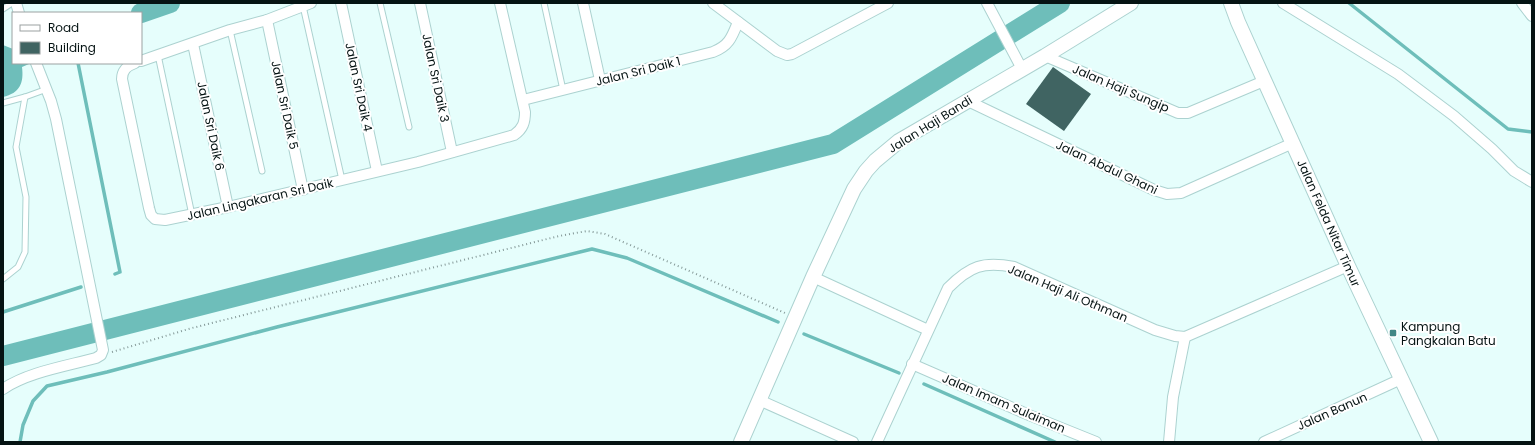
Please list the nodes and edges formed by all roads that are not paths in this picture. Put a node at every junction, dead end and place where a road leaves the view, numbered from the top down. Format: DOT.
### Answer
graph roads {
  1 [pos="12,3"];
  2 [pos="341,3"];
  3 [pos="380,3"];
  4 [pos="420,3"];
  5 [pos="500,3"];
  6 [pos="544,3"];
  7 [pos="583,3"];
  8 [pos="713,3"];
  9 [pos="888,3"];
  10 [pos="987,3"];
  11 [pos="1131,3"];
  12 [pos="1231,3"];
  13 [pos="1284,3"];
  14 [pos="1522,3"];
  15 [pos="307,4"];
  16 [pos="3,9"];
  17 [pos="1532,16"];
  18 [pos="266,20"];
  19 [pos="738,22"];
  20 [pos="230,30"];
  21 [pos="193,44"];
  22 [pos="158,55"];
  23 [pos="1045,56"];
  24 [pos="142,61"];
  25 [pos="37,64"];
  26 [pos="133,64"];
  27 [pos="1022,69"];
  28 [pos="600,80"];
  29 [pos="1264,81"];
  30 [pos="47,89"];
  31 [pos="563,90"];
  32 [pos="25,97"];
  33 [pos="523,100"];
  34 [pos="968,101"];
  35 [pos="3,103"];
  36 [pos="409,127"];
  37 [pos="1293,143"];
  38 [pos="452,152"];
  39 [pos="262,171"];
  40 [pos="377,171"];
  41 [pos="342,180"];
  42 [pos="1532,182"];
  43 [pos="303,190"];
  44 [pos="228,207"];
  45 [pos="192,215"];
  46 [pos="1348,266"];
  47 [pos="813,277"];
  48 [pos="3,279"];
  49 [pos="928,330"];
  50 [pos="1185,337"];
  51 [pos="912,364"];
  52 [pos="1401,379"];
  53 [pos="3,389"];
  54 [pos="759,400"];
  55 [pos="741,442"];
  56 [pos="853,442"];
  57 [pos="877,442"];
  58 [pos="1096,442"];
  59 [pos="1169,442"];
  60 [pos="1264,442"];
  61 [pos="1431,442"];
  1 -- 16 [label="lane"];
  2 -- 40 [label="street, Jalan Sri Daik 4"];
  3 -- 36 [label="lane"];
  4 -- 38 [label="street, Jalan Sri Daik 3"];
  5 -- 33 [label="street"];
  6 -- 31 [label="lane"];
  7 -- 28 [label="street"];
  8 -- 19 [label="street"];
  9 -- 19 [label="street"];
  10 -- 27 [label="street"];
  11 -- 23 [label="street, Jalan Haji Bandi"];
  12 -- 29 [label="street, Jalan Felda Nitar Timur"];
  13 -- 42 [label="street"];
  14 -- 17 [label="street"];
  15 -- 18 [label="street"];
  15 -- 41 [label="lane"];
  18 -- 20 [label="street"];
  18 -- 43 [label="street, Jalan Sri Daik 5"];
  19 -- 28 [label="street, Jalan Sri Daik 1"];
  20 -- 21 [label="street"];
  20 -- 39 [label="lane"];
  21 -- 22 [label="street"];
  21 -- 44 [label="street, Jalan Sri Daik 6"];
  22 -- 24 [label="street"];
  22 -- 45 [label="lane"];
  23 -- 27 [label="street, Jalan Haji Bandi"];
  23 -- 29 [label="street, Jalan Haji Sungip"];
  25 -- 30 [label="street"];
  26 -- 45 [label="street, Jalan Lingakaran Sri Daik"];
  27 -- 34 [label="street, Jalan Haji Bandi"];
  28 -- 31 [label="street, Jalan Sri Daik 1"];
  29 -- 37 [label="street, Jalan Felda Nitar Timur"];
  30 -- 32 [label="lane"];
  30 -- 53 [label="street"];
  31 -- 33 [label="street, Jalan Sri Daik 1"];
  32 -- 35 [label="lane"];
  32 -- 48 [label="lane"];
  33 -- 38 [label="street, Jalan Lingakaran Sri Daik"];
  34 -- 37 [label="street, Jalan Abdul Ghani"];
  34 -- 47 [label="street, Jalan Haji Bandi"];
  37 -- 46 [label="street, Jalan Felda Nitar Timur"];
  38 -- 40 [label="street, Jalan Lingakaran Sri Daik"];
  40 -- 41 [label="street, Jalan Lingakaran Sri Daik"];
  41 -- 43 [label="street, Jalan Lingakaran Sri Daik"];
  43 -- 44 [label="street, Jalan Lingakaran Sri Daik"];
  44 -- 45 [label="street, Jalan Lingakaran Sri Daik"];
  46 -- 50 [label="street"];
  46 -- 52 [label="street, Jalan Felda Nitar Timur"];
  47 -- 49 [label="street"];
  47 -- 54 [label="street, Jalan Haji Bandi"];
  49 -- 50 [label="street, Jalan Haji Ali Othman"];
  49 -- 51 [label="street, Jalan Haji Ali Othman"];
  50 -- 59 [label="street"];
  51 -- 57 [label="street, Jalan Haji Ali Othman"];
  51 -- 58 [label="street, Jalan Imam Sulaiman"];
  52 -- 60 [label="street, Jalan Banun"];
  52 -- 61 [label="street, Jalan Felda Nitar Timur"];
  54 -- 55 [label="street, Jalan Haji Bandi"];
  54 -- 56 [label="street"];
}
